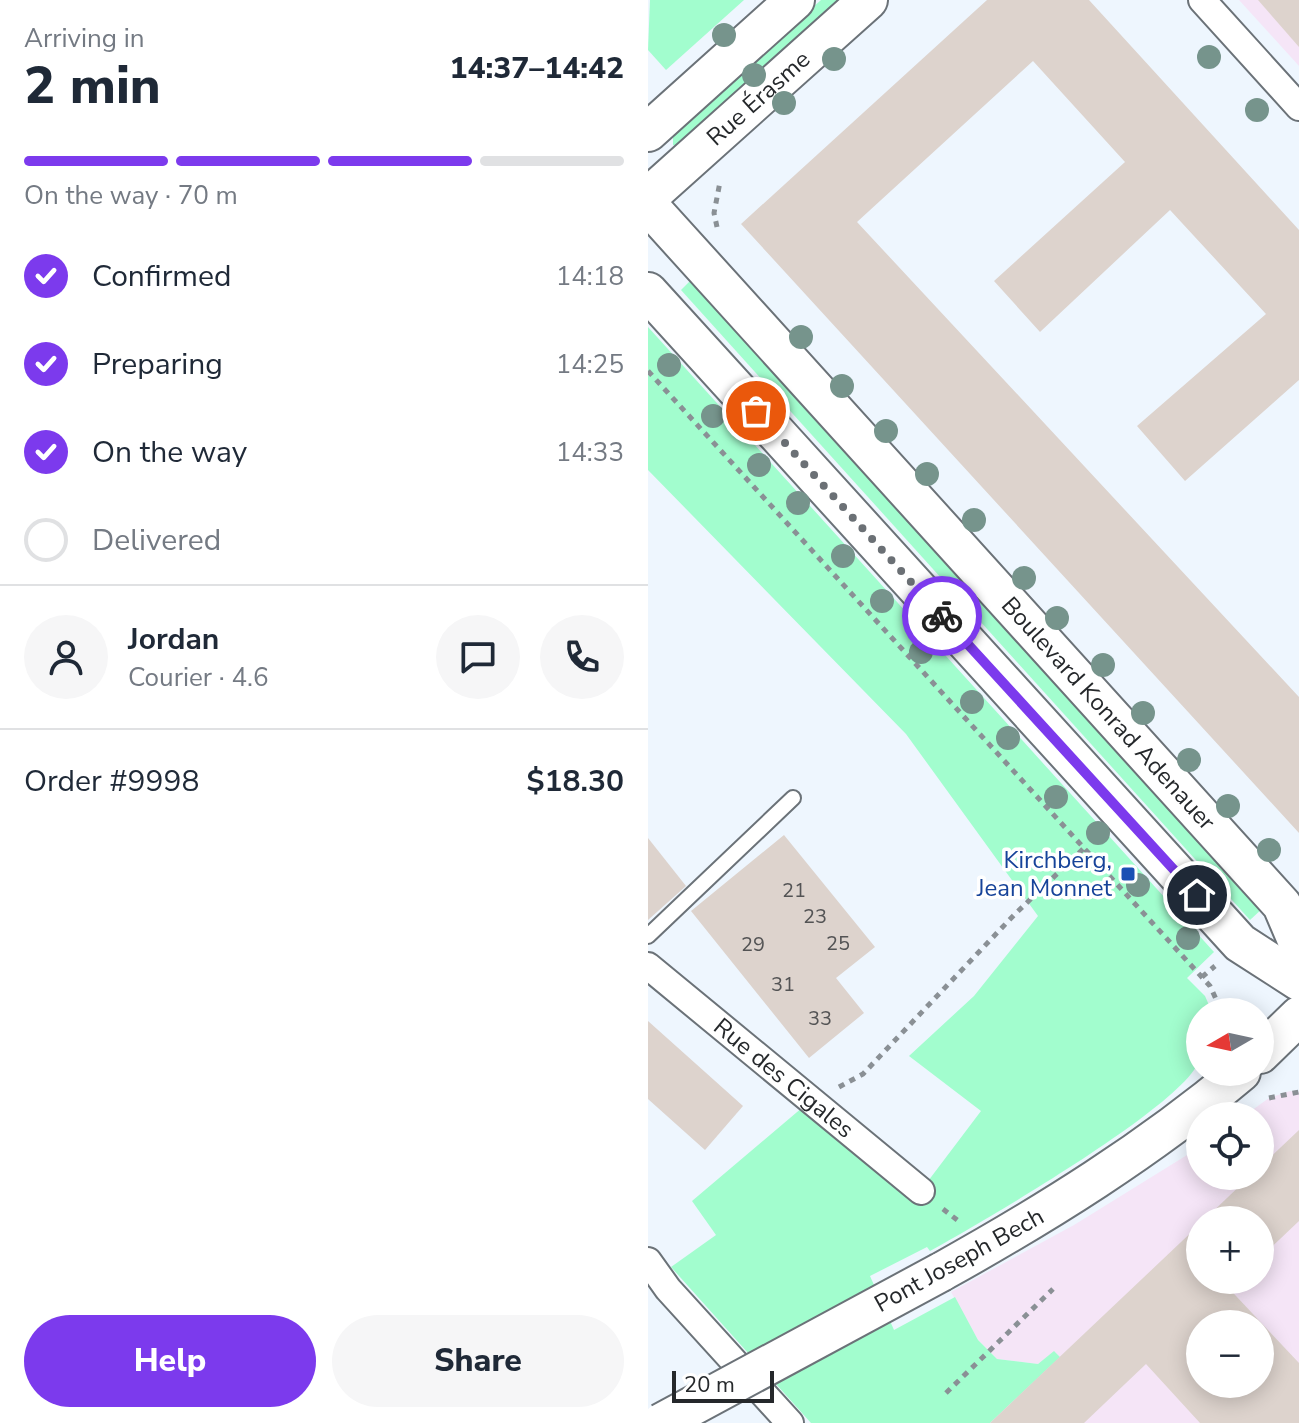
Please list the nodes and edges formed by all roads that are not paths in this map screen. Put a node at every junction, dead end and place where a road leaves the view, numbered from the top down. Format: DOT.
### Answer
graph roads {
  1 [pos="795,0"];
  2 [pos="868,0"];
  3 [pos="1202,0"];
  4 [pos="1299,107"];
  5 [pos="648,132"];
  6 [pos="648,197"];
  7 [pos="648,205"];
  8 [pos="648,292"];
  9 [pos="793,798"];
  10 [pos="648,936"];
  11 [pos="1299,945"];
  12 [pos="648,966"];
  13 [pos="1299,981"];
  14 [pos="1299,1016"];
  15 [pos="1274,1040"];
  16 [pos="1224,1086"];
  17 [pos="921,1191"];
  18 [pos="648,1261"];
  19 [pos="661,1423"];
  20 [pos="790,1423"];
  1 -- 5 [label="main road, Rue Érasme"];
  2 -- 6 [label="main road, Rue Érasme"];
  3 -- 4 [label="street"];
  7 -- 11 [label="main road, Boulevard Konrad Adenauer"];
  8 -- 13 [label="main road"];
  9 -- 10 [label="lane"];
  12 -- 17 [label="street, Rue des Cigales"];
  14 -- 15 [label="main road"];
  16 -- 19 [label="main road, Pont Joseph Bech, bridge"];
  18 -- 20 [label="street"];
}
